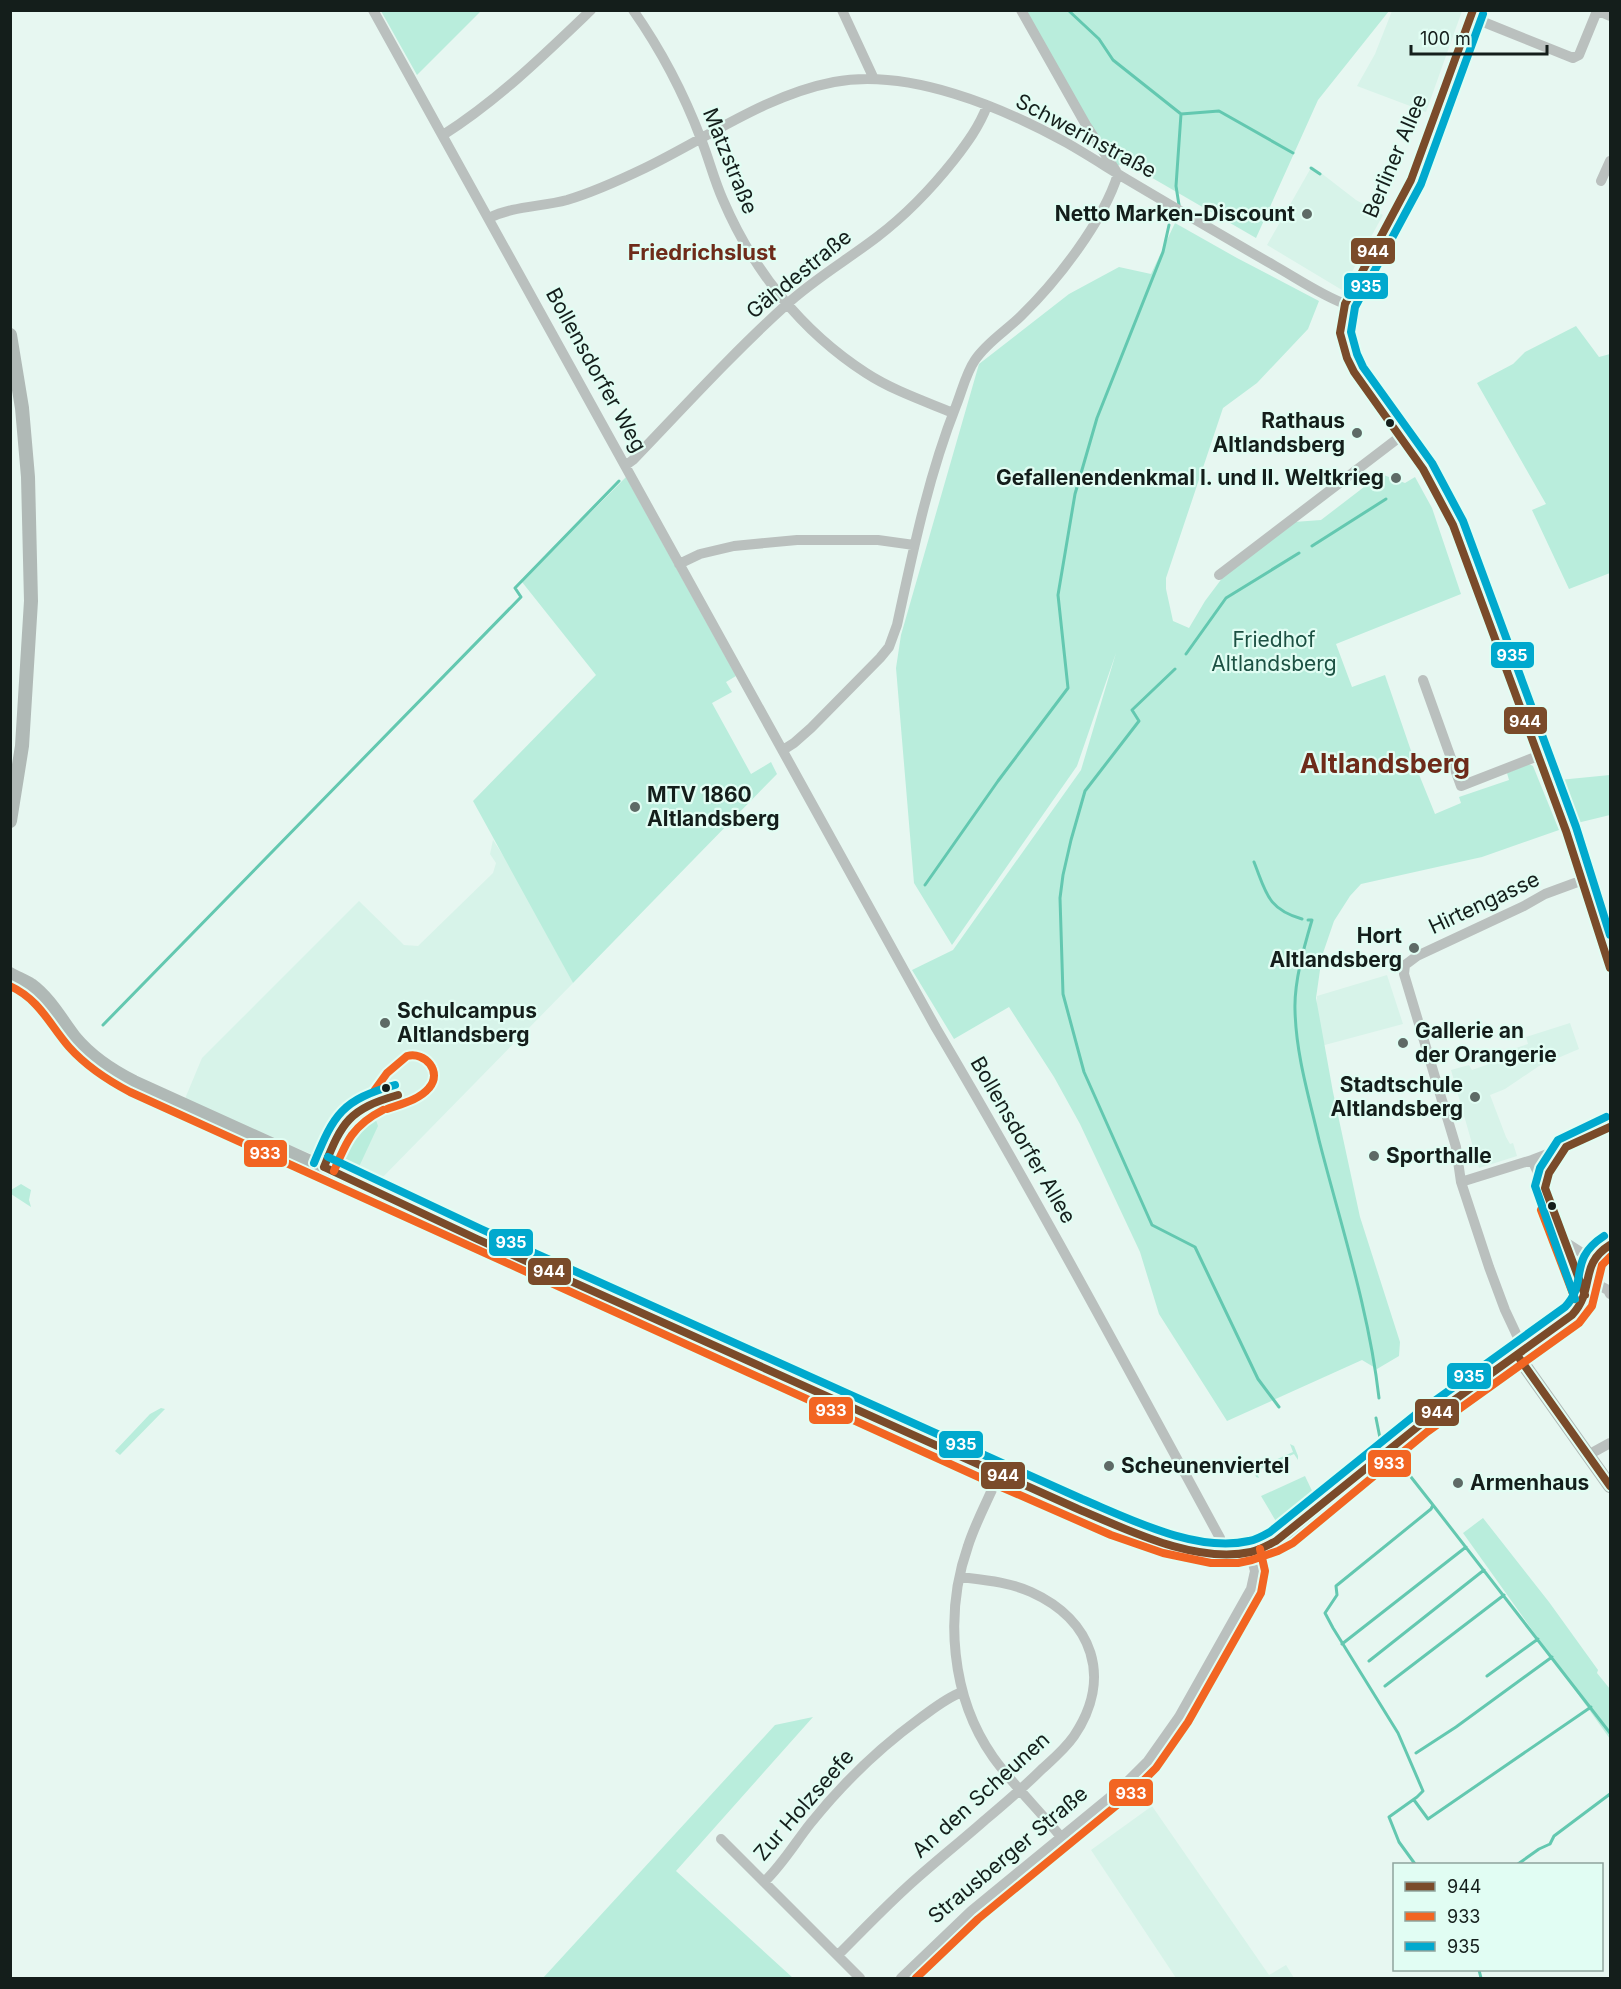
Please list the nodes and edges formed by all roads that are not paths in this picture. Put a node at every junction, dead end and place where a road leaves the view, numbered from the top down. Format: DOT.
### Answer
graph roads {
  1 [pos="373,10"];
  2 [pos="591,10"];
  3 [pos="633,10"];
  4 [pos="842,10"];
  5 [pos="1021,10"];
  6 [pos="1597,11"];
  7 [pos="1472,14"];
  8 [pos="1611,16"];
  9 [pos="874,79"];
  10 [pos="987,106"];
  11 [pos="442,135"];
  12 [pos="701,138"];
  13 [pos="1611,161"];
  14 [pos="1118,174"];
  15 [pos="1601,181"];
  16 [pos="489,218"];
  17 [pos="787,303"];
  18 [pos="1345,304"];
  19 [pos="10,335"];
  20 [pos="953,413"];
  21 [pos="1401,436"];
  22 [pos="626,465"];
  23 [pos="914,545"];
  24 [pos="679,564"];
  25 [pos="1219,575"];
  26 [pos="1423,680"];
  27 [pos="783,750"];
  28 [pos="1538,756"];
  29 [pos="10,821"];
  30 [pos="1582,880"];
  31 [pos="1611,968"];
  32 [pos="10,974"];
  33 [pos="1611,1127"];
  34 [pos="1566,1147"];
  35 [pos="1532,1161"];
  36 [pos="1461,1182"];
  37 [pos="1545,1188"];
  38 [pos="1564,1242"];
  39 [pos="1611,1245"];
  40 [pos="1593,1257"];
  41 [pos="1588,1280"];
  42 [pos="1611,1294"];
  43 [pos="1585,1295"];
  44 [pos="1521,1352"];
  45 [pos="1611,1443"];
  46 [pos="1588,1455"];
  47 [pos="999,1474"];
  48 [pos="1611,1486"];
  49 [pos="1250,1552"];
  50 [pos="1222,1553"];
  51 [pos="960,1577"];
  52 [pos="962,1692"];
  53 [pos="1020,1790"];
  54 [pos="1061,1837"];
  55 [pos="721,1839"];
  56 [pos="764,1882"];
  57 [pos="838,1956"];
  58 [pos="860,1978"];
  59 [pos="900,1978"];
  1 -- 11 [label="street, Bollensdorfer Weg"];
  2 -- 11 [label="street"];
  3 -- 12 [label="street, Matzstraße"];
  4 -- 9 [label="street"];
  5 -- 14 [label="street"];
  6 -- 7 [label="street, Berliner Allee"];
  6 -- 8 [label="street"];
  7 -- 18 [label="street, Berliner Allee"];
  9 -- 10 [label="street, Schwerinstraße"];
  9 -- 12 [label="street, Schwerinstraße"];
  10 -- 14 [label="street, Schwerinstraße"];
  10 -- 17 [label="street, Gähdestraße"];
  11 -- 16 [label="street, Bollensdorfer Weg"];
  12 -- 16 [label="street, Schwerinstraße"];
  12 -- 17 [label="street, Matzstraße"];
  13 -- 15 [label="street"];
  14 -- 18 [label="street, Schwerinstraße"];
  14 -- 20 [label="street"];
  16 -- 22 [label="street, Bollensdorfer Weg"];
  17 -- 20 [label="street, Matzstraße"];
  17 -- 22 [label="street, Gähdestraße"];
  18 -- 21 [label="street, Berliner Allee"];
  19 -- 29 [label="main road"];
  20 -- 23 [label="street"];
  21 -- 25 [label="street"];
  21 -- 28 [label="street, Berliner Allee"];
  22 -- 24 [label="street, Bollensdorfer Weg"];
  23 -- 24 [label="street"];
  23 -- 27 [label="street"];
  24 -- 27 [label="street, Bollensdorfer Weg"];
  26 -- 28 [label="street"];
  27 -- 50 [label="street, Bollensdorfer Allee"];
  28 -- 30 [label="street, Berliner Allee"];
  30 -- 31 [label="street, Berliner Allee"];
  30 -- 36 [label="street, Hirtengasse"];
  32 -- 47 [label="main road"];
  33 -- 34 [label="street"];
  34 -- 35 [label="street"];
  34 -- 37 [label="street"];
  35 -- 36 [label="street"];
  35 -- 37 [label="street"];
  36 -- 44 [label="street"];
  37 -- 38 [label="street"];
  38 -- 40 [label="street"];
  38 -- 43 [label="street"];
  39 -- 40 [label="street"];
  40 -- 41 [label="street"];
  41 -- 42 [label="street"];
  41 -- 43 [label="street"];
  43 -- 44 [label="street"];
  44 -- 46 [label="main road"];
  44 -- 49 [label="main road"];
  45 -- 46 [label="street"];
  46 -- 48 [label="main road"];
  47 -- 50 [label="main road"];
  47 -- 51 [label="street"];
  49 -- 50 [label="main road"];
  49 -- 54 [label="street, Strausberger Straße"];
  51 -- 52 [label="street"];
  51 -- 53 [label="street, An den Scheunen"];
  52 -- 53 [label="street"];
  52 -- 56 [label="street, Zur Holzseefe"];
  53 -- 54 [label="street"];
  53 -- 57 [label="street, An den Scheunen"];
  54 -- 59 [label="street, Strausberger Straße"];
  55 -- 56 [label="street, Zur Holzseefe"];
  56 -- 57 [label="street, Zur Holzseefe"];
  57 -- 58 [label="street, Zur Holzseefe"];
}
